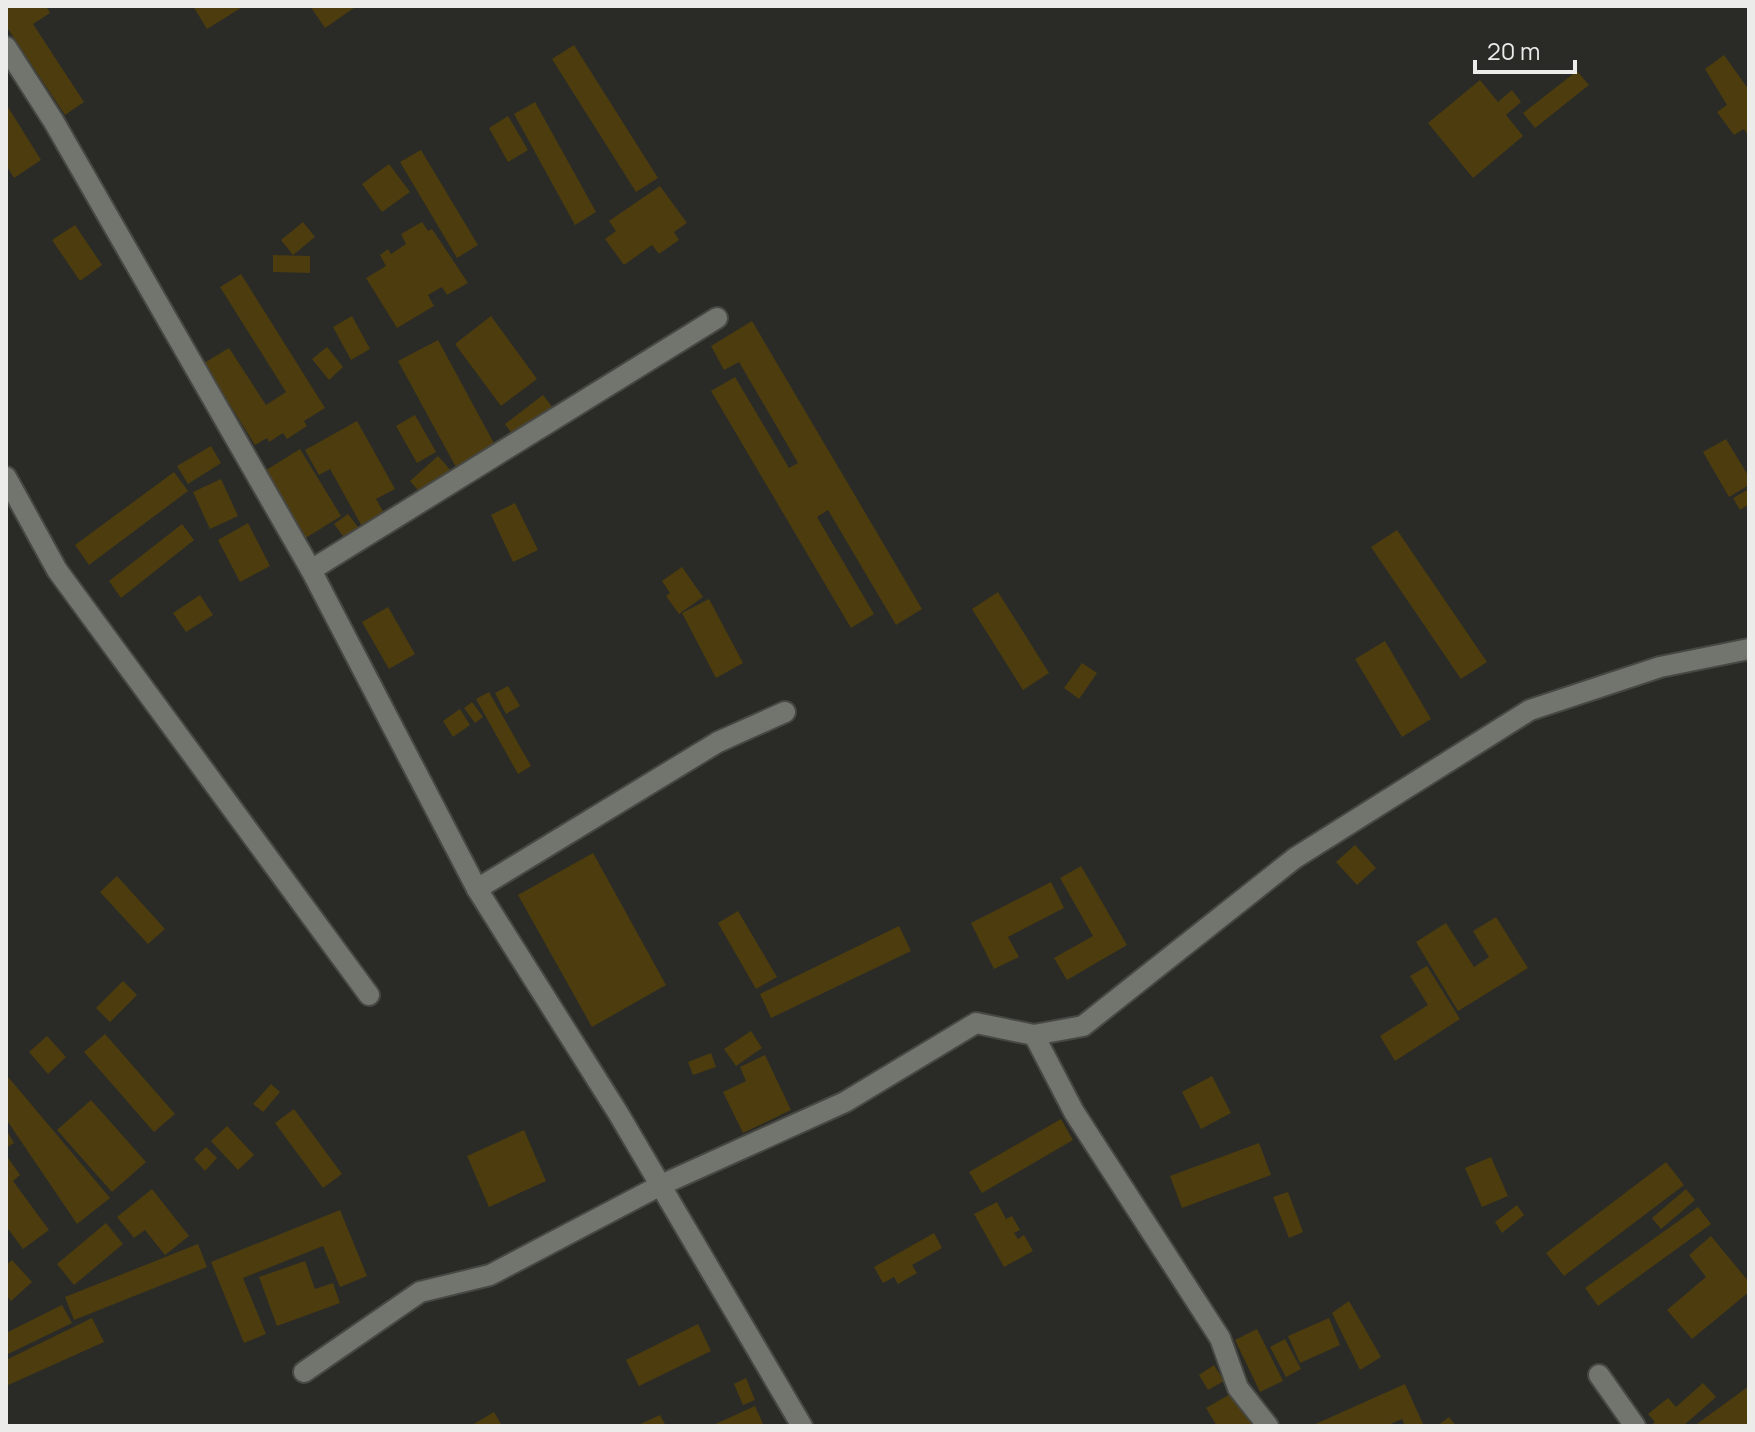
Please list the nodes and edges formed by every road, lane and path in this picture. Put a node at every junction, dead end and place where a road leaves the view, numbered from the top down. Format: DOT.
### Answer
graph roads {
  1 [pos="6,47"];
  2 [pos="717,318"];
  3 [pos="6,477"];
  4 [pos="311,570"];
  5 [pos="1749,649"];
  6 [pos="785,712"];
  7 [pos="477,889"];
  8 [pos="369,995"];
  9 [pos="1034,1035"];
  10 [pos="661,1185"];
  11 [pos="304,1372"];
  12 [pos="1599,1375"];
  13 [pos="802,1426"];
  14 [pos="1268,1426"];
  15 [pos="1635,1426"];
  1 -- 4 [label="street"];
  2 -- 4 [label="street"];
  3 -- 8 [label="street"];
  4 -- 7 [label="street"];
  5 -- 9 [label="street"];
  6 -- 7 [label="street"];
  7 -- 10 [label="street"];
  9 -- 10 [label="street"];
  9 -- 14 [label="street"];
  10 -- 11 [label="street"];
  10 -- 13 [label="street"];
  12 -- 15 [label="street"];
}
